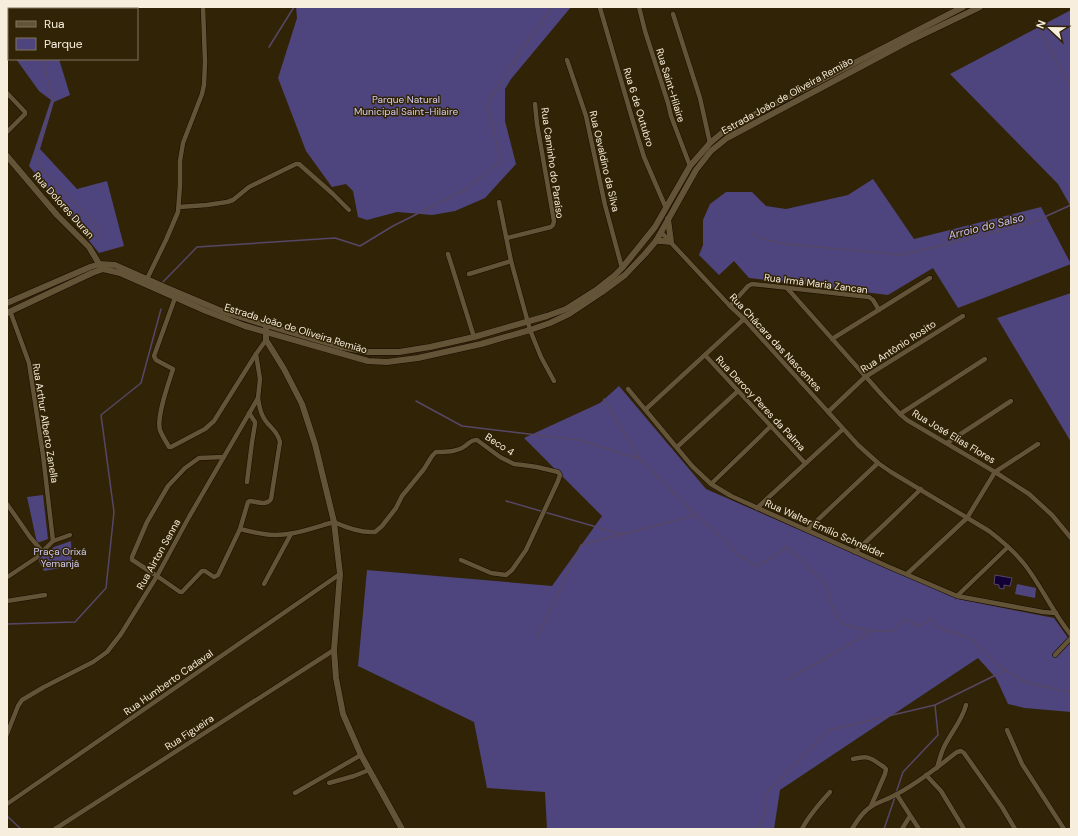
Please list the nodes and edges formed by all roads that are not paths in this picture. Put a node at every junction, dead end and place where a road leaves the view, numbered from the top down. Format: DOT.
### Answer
graph roads {
  1 [pos="203,7"];
  2 [pos="640,7"];
  3 [pos="963,7"];
  4 [pos="980,7"];
  5 [pos="600,8"];
  6 [pos="673,14"];
  7 [pos="567,60"];
  8 [pos="7,94"];
  9 [pos="535,104"];
  10 [pos="744,120"];
  11 [pos="748,126"];
  12 [pos="7,132"];
  13 [pos="710,142"];
  14 [pos="7,156"];
  15 [pos="690,166"];
  16 [pos="681,181"];
  17 [pos="499,202"];
  18 [pos="179,206"];
  19 [pos="666,208"];
  20 [pos="349,210"];
  21 [pos="668,219"];
  22 [pos="661,232"];
  23 [pos="507,238"];
  24 [pos="656,241"];
  25 [pos="672,242"];
  26 [pos="448,254"];
  27 [pos="511,261"];
  28 [pos="101,267"];
  29 [pos="622,268"];
  30 [pos="469,274"];
  31 [pos="930,278"];
  32 [pos="147,279"];
  33 [pos="787,288"];
  34 [pos="166,291"];
  35 [pos="174,298"];
  36 [pos="7,303"];
  37 [pos="730,306"];
  38 [pos="879,310"];
  39 [pos="9,312"];
  40 [pos="963,316"];
  41 [pos="744,319"];
  42 [pos="528,322"];
  43 [pos="266,328"];
  44 [pos="530,330"];
  45 [pos="474,337"];
  46 [pos="832,339"];
  47 [pos="266,340"];
  48 [pos="256,354"];
  49 [pos="705,355"];
  50 [pos="985,359"];
  51 [pos="865,377"];
  52 [pos="554,382"];
  53 [pos="628,389"];
  54 [pos="738,391"];
  55 [pos="258,398"];
  56 [pos="1011,401"];
  57 [pos="646,409"];
  58 [pos="828,412"];
  59 [pos="249,413"];
  60 [pos="900,414"];
  61 [pos="771,426"];
  62 [pos="843,429"];
  63 [pos="947,443"];
  64 [pos="1038,444"];
  65 [pos="677,446"];
  66 [pos="224,458"];
  67 [pos="805,463"];
  68 [pos="878,463"];
  69 [pos="995,472"];
  70 [pos="247,482"];
  71 [pos="711,484"];
  72 [pos="921,489"];
  73 [pos="7,504"];
  74 [pos="757,508"];
  75 [pos="967,518"];
  76 [pos="334,522"];
  77 [pos="240,529"];
  78 [pos="806,530"];
  79 [pos="291,534"];
  80 [pos="70,535"];
  81 [pos="1071,538"];
  82 [pos="53,541"];
  83 [pos="1008,547"];
  84 [pos="42,551"];
  85 [pos="855,552"];
  86 [pos="461,560"];
  87 [pos="340,574"];
  88 [pos="907,574"];
  89 [pos="157,576"];
  90 [pos="7,577"];
  91 [pos="264,584"];
  92 [pos="46,595"];
  93 [pos="958,596"];
  94 [pos="7,600"];
  95 [pos="1056,612"];
  96 [pos="1071,635"];
  97 [pos="1071,638"];
  98 [pos="334,650"];
  99 [pos="1055,655"];
  100 [pos="966,705"];
  101 [pos="1007,730"];
  102 [pos="7,734"];
  103 [pos="361,755"];
  104 [pos="853,759"];
  105 [pos="937,768"];
  106 [pos="369,770"];
  107 [pos="926,775"];
  108 [pos="329,783"];
  109 [pos="830,792"];
  110 [pos="295,793"];
  111 [pos="897,795"];
  112 [pos="7,804"];
  113 [pos="871,806"];
  114 [pos="910,816"];
  115 [pos="55,829"];
  116 [pos="402,829"];
  117 [pos="802,829"];
  118 [pos="852,829"];
  119 [pos="902,829"];
  120 [pos="919,829"];
  121 [pos="964,829"];
  122 [pos="1015,829"];
  123 [pos="1064,829"];
  1 -- 18 [label="street"];
  2 -- 15 [label="street, Rua Saint-Hilaire"];
  3 -- 10 [label="main road, Estrada João de Oliveira Remião"];
  4 -- 11 [label="main road, Estrada João de Oliveira Remião"];
  5 -- 19 [label="street, Rua 6 de Outubro"];
  6 -- 13 [label="street"];
  7 -- 29 [label="street, Rua Osvaldino da Silva"];
  8 -- 12 [label="street"];
  9 -- 23 [label="street, Rua Caminho do Paraíso"];
  10 -- 11 [label="main road"];
  10 -- 13 [label="main road, Estrada João de Oliveira Remião"];
  11 -- 21 [label="main road, Estrada João de Oliveira Remião"];
  13 -- 15 [label="main road, Estrada João de Oliveira Remião"];
  14 -- 28 [label="main road, Rua Dolores Duran"];
  15 -- 16 [label="main road, Estrada João de Oliveira Remião"];
  16 -- 19 [label="main road, Estrada João de Oliveira Remião"];
  16 -- 22 [label="main road"];
  17 -- 23 [label="street"];
  18 -- 20 [label="street"];
  18 -- 32 [label="street"];
  19 -- 29 [label="main road, Estrada João de Oliveira Remião"];
  21 -- 22 [label="main road, Estrada João de Oliveira Remião"];
  21 -- 25 [label="main road"];
  22 -- 24 [label="main road, Estrada João de Oliveira Remião"];
  22 -- 25 [label="street, Rua Chácara das Nascentes"];
  22 -- 29 [label="main road"];
  23 -- 27 [label="street"];
  24 -- 25 [label="main road"];
  24 -- 44 [label="main road, Estrada João de Oliveira Remião"];
  25 -- 37 [label="street, Rua Chácara das Nascentes"];
  26 -- 45 [label="street"];
  27 -- 30 [label="street"];
  27 -- 42 [label="street"];
  28 -- 32 [label="main road, Estrada João de Oliveira Remião"];
  28 -- 34 [label="main road, Estrada João de Oliveira Remião"];
  28 -- 36 [label="main road, Estrada João de Oliveira Remião"];
  28 -- 39 [label="main road, Estrada João de Oliveira Remião"];
  29 -- 42 [label="main road, Estrada João de Oliveira Remião"];
  31 -- 38 [label="street"];
  32 -- 34 [label="main road, Estrada João de Oliveira Remião"];
  33 -- 37 [label="street, Rua Irmã Maria Zancan"];
  33 -- 38 [label="street, Rua Irmã Maria Zancan"];
  33 -- 46 [label="street, Rua José Elias Flores"];
  34 -- 35 [label="main road, Estrada João de Oliveira Remião"];
  34 -- 43 [label="main road, Estrada João de Oliveira Remião"];
  35 -- 43 [label="main road, Estrada João de Oliveira Remião"];
  35 -- 48 [label="street"];
  37 -- 41 [label="street, Rua Chácara das Nascentes"];
  38 -- 46 [label="street"];
  39 -- 82 [label="street, Rua Arthur Alberto Zanella"];
  40 -- 51 [label="street, Rua Antônio Rosito"];
  41 -- 49 [label="street"];
  41 -- 58 [label="street, Rua Chácara das Nascentes"];
  42 -- 44 [label="street"];
  42 -- 45 [label="main road, Estrada João de Oliveira Remião"];
  43 -- 44 [label="main road, Estrada João de Oliveira Remião"];
  43 -- 45 [label="main road, Estrada João de Oliveira Remião"];
  43 -- 47 [label="main road"];
  44 -- 52 [label="street"];
  46 -- 51 [label="street, Rua José Elias Flores"];
  47 -- 48 [label="street"];
  47 -- 76 [label="main road"];
  48 -- 55 [label="street, Rua Airton Senna"];
  49 -- 54 [label="street, Rua Derocy Peres da Palma"];
  49 -- 57 [label="street"];
  50 -- 60 [label="street"];
  51 -- 58 [label="street, Rua Antônio Rosito"];
  51 -- 60 [label="street, Rua José Elias Flores"];
  53 -- 57 [label="street, Rua Walter Emílio Schneider"];
  54 -- 61 [label="street, Rua Derocy Peres da Palma"];
  54 -- 65 [label="street"];
  55 -- 59 [label="street, Rua Airton Senna"];
  55 -- 77 [label="street"];
  56 -- 63 [label="street"];
  57 -- 65 [label="street, Rua Walter Emílio Schneider"];
  58 -- 62 [label="street, Rua Chácara das Nascentes"];
  59 -- 66 [label="street, Rua Airton Senna"];
  59 -- 70 [label="street"];
  60 -- 63 [label="street, Rua José Elias Flores"];
  61 -- 67 [label="street, Rua Derocy Peres da Palma"];
  61 -- 71 [label="street"];
  62 -- 67 [label="street"];
  62 -- 68 [label="street, Rua Chácara das Nascentes"];
  63 -- 69 [label="street, Rua José Elias Flores"];
  64 -- 69 [label="street"];
  65 -- 71 [label="street, Rua Walter Emílio Schneider"];
  66 -- 89 [label="street, Rua Airton Senna"];
  66 -- 89 [label="street"];
  67 -- 74 [label="street"];
  68 -- 72 [label="street, Rua Chácara das Nascentes"];
  68 -- 78 [label="street"];
  69 -- 75 [label="street"];
  69 -- 81 [label="street, Rua José Elias Flores"];
  71 -- 74 [label="street, Rua Walter Emílio Schneider"];
  72 -- 75 [label="street, Rua Chácara das Nascentes"];
  72 -- 85 [label="street"];
  73 -- 84 [label="street"];
  74 -- 78 [label="street, Rua Walter Emílio Schneider"];
  75 -- 83 [label="street, Rua Chácara das Nascentes"];
  75 -- 88 [label="street"];
  76 -- 79 [label="street"];
  76 -- 86 [label="street, Beco 4"];
  76 -- 87 [label="main road"];
  77 -- 79 [label="street"];
  77 -- 89 [label="street"];
  78 -- 85 [label="street, Rua Walter Emílio Schneider"];
  79 -- 91 [label="street"];
  80 -- 82 [label="street"];
  82 -- 84 [label="street"];
  83 -- 93 [label="street"];
  83 -- 95 [label="street, Rua Chácara das Nascentes"];
  84 -- 90 [label="street"];
  85 -- 88 [label="street, Rua Walter Emílio Schneider"];
  87 -- 98 [label="main road"];
  87 -- 112 [label="street, Rua Humberto Cadaval"];
  88 -- 93 [label="street, Rua Walter Emílio Schneider"];
  89 -- 102 [label="street, Rua Airton Senna"];
  92 -- 94 [label="street"];
  93 -- 95 [label="street, Rua Walter Emílio Schneider"];
  95 -- 96 [label="street, Rua Chácara das Nascentes"];
  97 -- 99 [label="street"];
  98 -- 103 [label="main road"];
  98 -- 115 [label="street, Rua Figueira"];
  100 -- 105 [label="street"];
  101 -- 123 [label="street"];
  103 -- 106 [label="main road"];
  103 -- 110 [label="street"];
  104 -- 113 [label="street"];
  105 -- 107 [label="street"];
  105 -- 122 [label="street"];
  106 -- 108 [label="street"];
  106 -- 116 [label="main road"];
  107 -- 111 [label="street"];
  107 -- 121 [label="street"];
  109 -- 117 [label="street"];
  111 -- 113 [label="street"];
  111 -- 114 [label="street"];
  113 -- 118 [label="street"];
  114 -- 119 [label="street"];
  114 -- 120 [label="street"];
}
